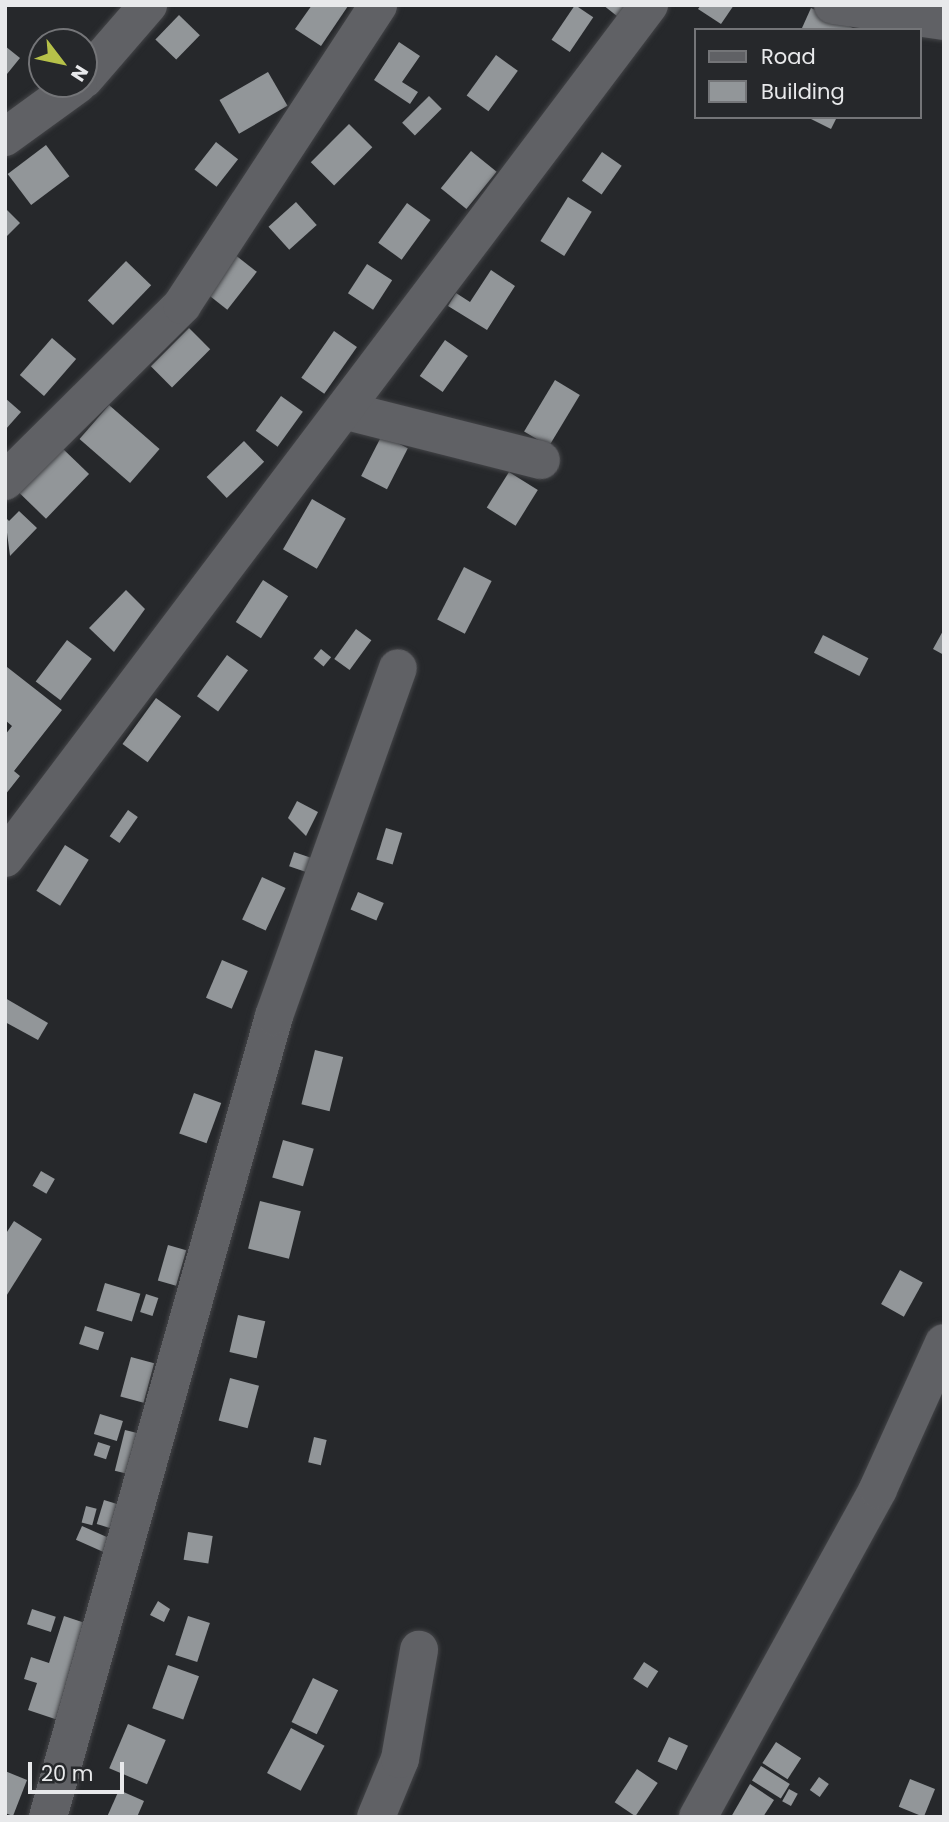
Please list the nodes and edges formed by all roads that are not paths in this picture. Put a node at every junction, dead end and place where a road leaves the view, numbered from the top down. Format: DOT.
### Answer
graph roads {
  1 [pos="148,5"];
  2 [pos="378,5"];
  3 [pos="649,5"];
  4 [pos="833,5"];
  5 [pos="944,21"];
  6 [pos="98,63"];
  7 [pos="59,98"];
  8 [pos="5,137"];
  9 [pos="347,411"];
  10 [pos="541,460"];
  11 [pos="5,481"];
  12 [pos="398,668"];
  13 [pos="5,858"];
  14 [pos="944,1343"];
  15 [pos="419,1650"];
  16 [pos="48,1817"];
  17 [pos="376,1817"];
  18 [pos="698,1817"];
  1 -- 6 [label="street"];
  2 -- 11 [label="street"];
  3 -- 9 [label="street"];
  4 -- 5 [label="street"];
  7 -- 8 [label="street"];
  9 -- 10 [label="street"];
  9 -- 13 [label="street"];
  12 -- 16 [label="street"];
  14 -- 18 [label="street"];
  15 -- 17 [label="street"];
}
